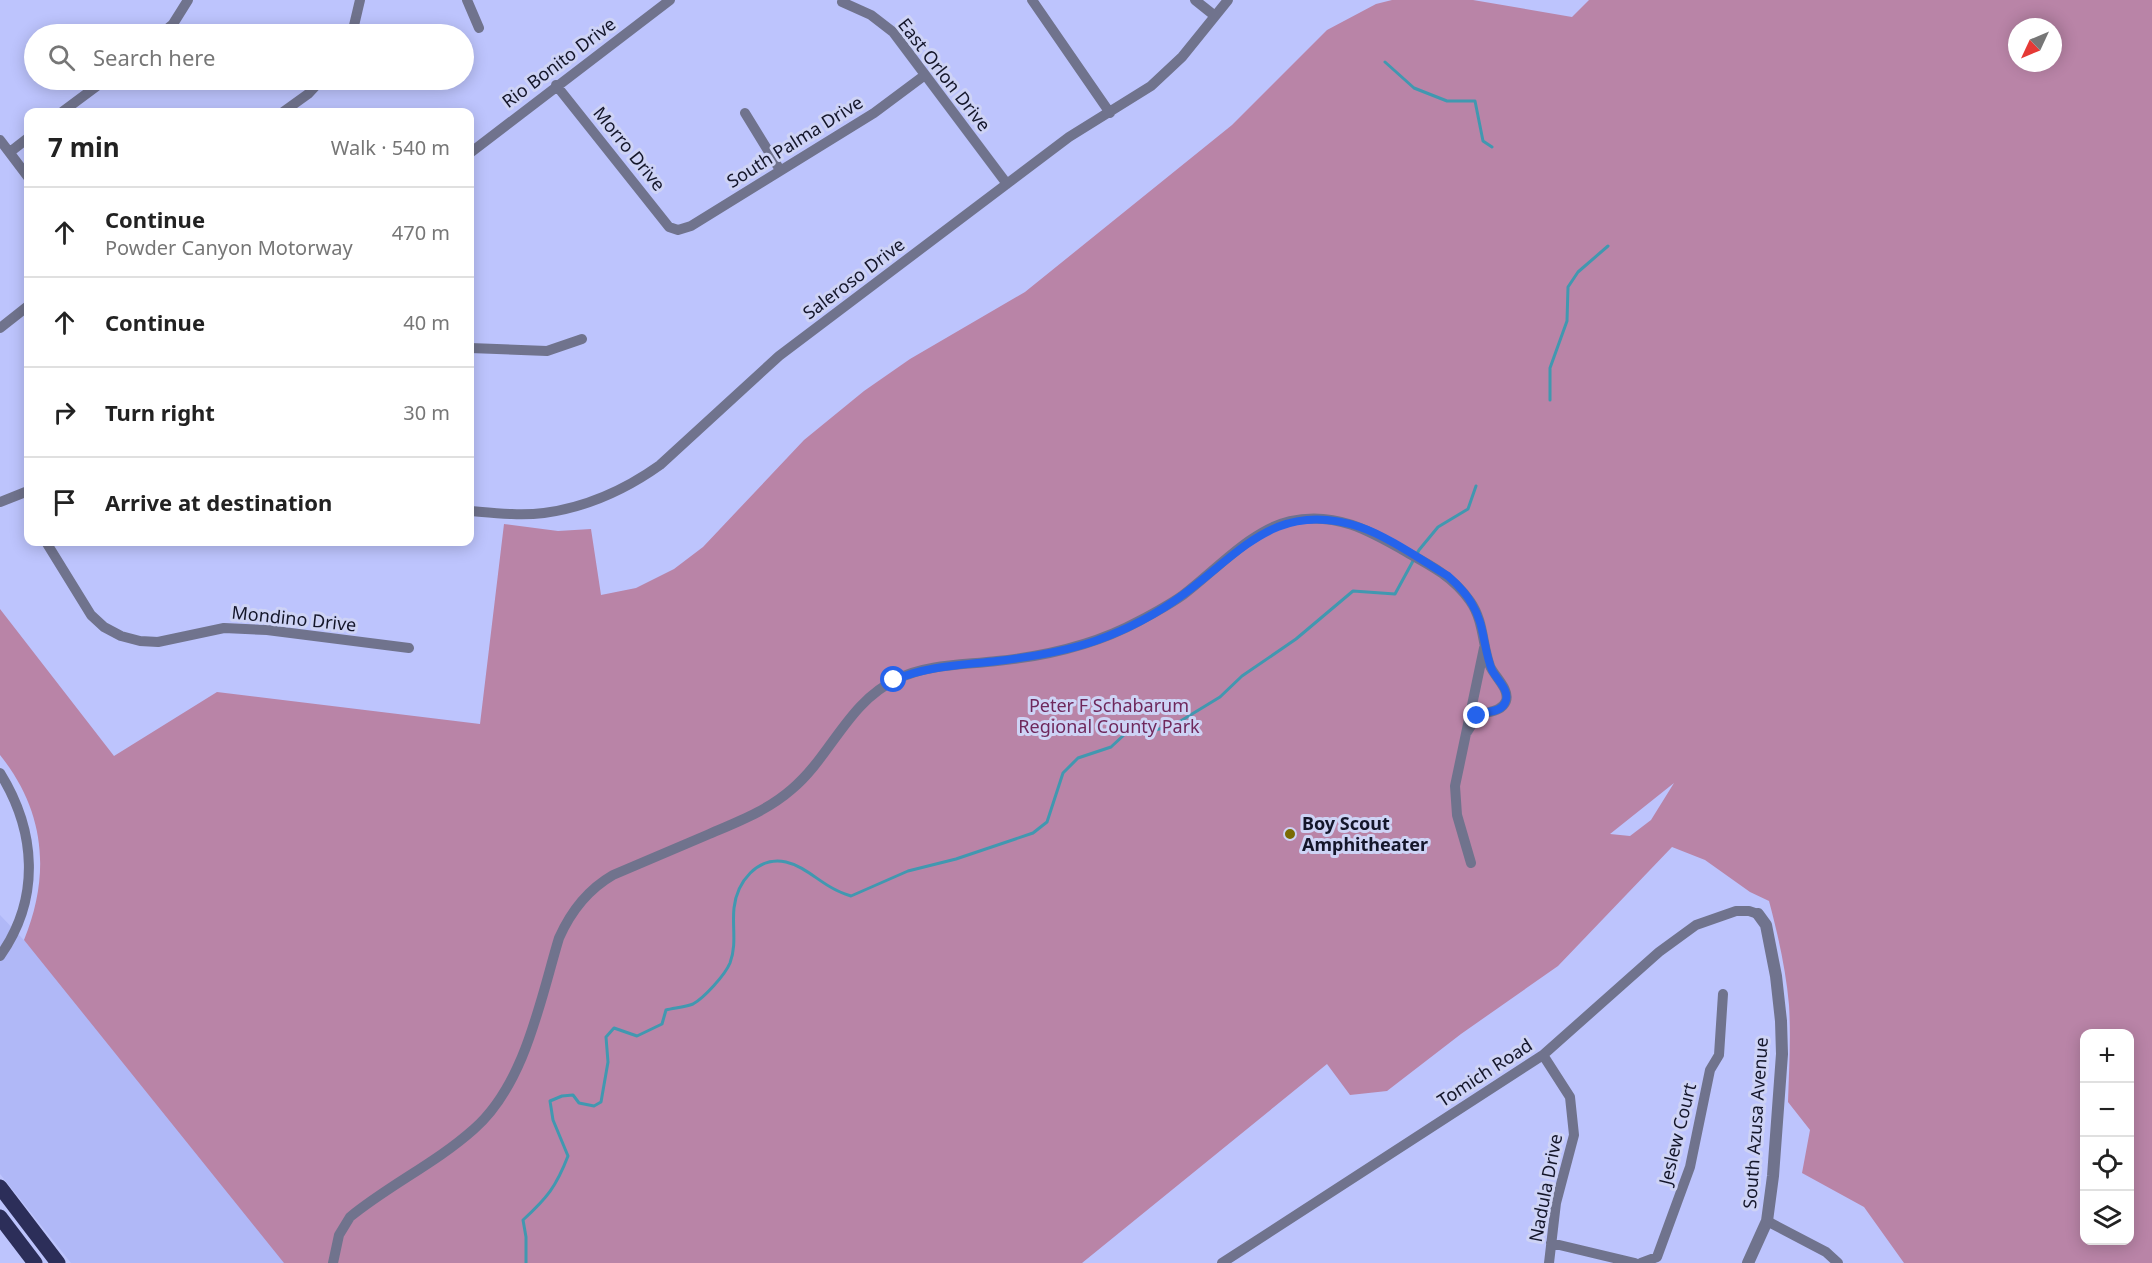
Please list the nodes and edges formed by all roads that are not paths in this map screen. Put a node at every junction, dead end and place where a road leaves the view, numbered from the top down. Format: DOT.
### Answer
graph roads {
  1 [pos="188,0"];
  2 [pos="360,0"];
  3 [pos="467,0"];
  4 [pos="670,0"];
  5 [pos="1032,0"];
  6 [pos="1195,0"];
  7 [pos="1228,0"];
  8 [pos="842,2"];
  9 [pos="1215,16"];
  10 [pos="173,24"];
  11 [pos="354,24"];
  12 [pos="479,28"];
  13 [pos="925,75"];
  14 [pos="556,85"];
  15 [pos="92,90"];
  16 [pos="312,90"];
  17 [pos="67,108"];
  18 [pos="289,108"];
  19 [pos="745,113"];
  20 [pos="1110,113"];
  21 [pos="0,140"];
  22 [pos="24,141"];
  23 [pos="474,150"];
  24 [pos="10,152"];
  25 [pos="780,170"];
  26 [pos="24,171"];
  27 [pos="1007,184"];
  28 [pos="678,230"];
  29 [pos="24,309"];
  30 [pos="0,328"];
  31 [pos="582,339"];
  32 [pos="474,348"];
  33 [pos="24,493"];
  34 [pos="0,502"];
  35 [pos="474,511"];
  36 [pos="48,546"];
  37 [pos="1485,642"];
  38 [pos="409,648"];
  39 [pos="1467,732"];
  40 [pos="0,773"];
  41 [pos="1471,863"];
  42 [pos="1758,914"];
  43 [pos="0,956"];
  44 [pos="1723,994"];
  45 [pos="1544,1055"];
  46 [pos="0,1187"];
  47 [pos="0,1217"];
  48 [pos="1767,1221"];
  49 [pos="1551,1243"];
  50 [pos="35,1263"];
  51 [pos="58,1263"];
  52 [pos="333,1263"];
  53 [pos="1222,1263"];
  54 [pos="1548,1263"];
  55 [pos="1635,1263"];
  56 [pos="1641,1263"];
  57 [pos="1748,1263"];
  58 [pos="1838,1263"];
  1 -- 10 [label="street"];
  2 -- 11 [label="street"];
  3 -- 12 [label="street"];
  4 -- 14 [label="street, Rio Bonito Drive"];
  5 -- 20 [label="street"];
  6 -- 9 [label="street"];
  7 -- 9 [label="street, Saleroso Drive"];
  8 -- 13 [label="street, East Orlon Drive"];
  9 -- 20 [label="street, Saleroso Drive"];
  13 -- 25 [label="street, South Palma Drive"];
  13 -- 27 [label="street, East Orlon Drive"];
  14 -- 23 [label="street, Rio Bonito Drive"];
  14 -- 28 [label="street, Morro Drive"];
  15 -- 17 [label="street"];
  16 -- 18 [label="street"];
  19 -- 25 [label="street"];
  20 -- 27 [label="street, Saleroso Drive"];
  21 -- 24 [label="street"];
  22 -- 24 [label="street"];
  24 -- 26 [label="street"];
  25 -- 28 [label="street, South Palma Drive"];
  27 -- 35 [label="street, Saleroso Drive"];
  29 -- 30 [label="street"];
  31 -- 32 [label="street"];
  33 -- 34 [label="street"];
  36 -- 38 [label="street, Mondino Drive"];
  37 -- 39 [label="street"];
  37 -- 39 [label="street"];
  37 -- 52 [label="street"];
  39 -- 41 [label="street"];
  40 -- 43 [label="street"];
  42 -- 45 [label="street, Tomich Road"];
  42 -- 48 [label="street, South Azusa Avenue"];
  44 -- 56 [label="street, Jeslew Court"];
  45 -- 49 [label="street, Nadula Drive"];
  45 -- 53 [label="street, Tomich Road"];
  46 -- 51 [label="main road"];
  47 -- 50 [label="main road"];
  48 -- 57 [label="street, South Azusa Avenue"];
  48 -- 58 [label="street"];
  49 -- 54 [label="street, Nadula Drive"];
  49 -- 55 [label="street"];
}
